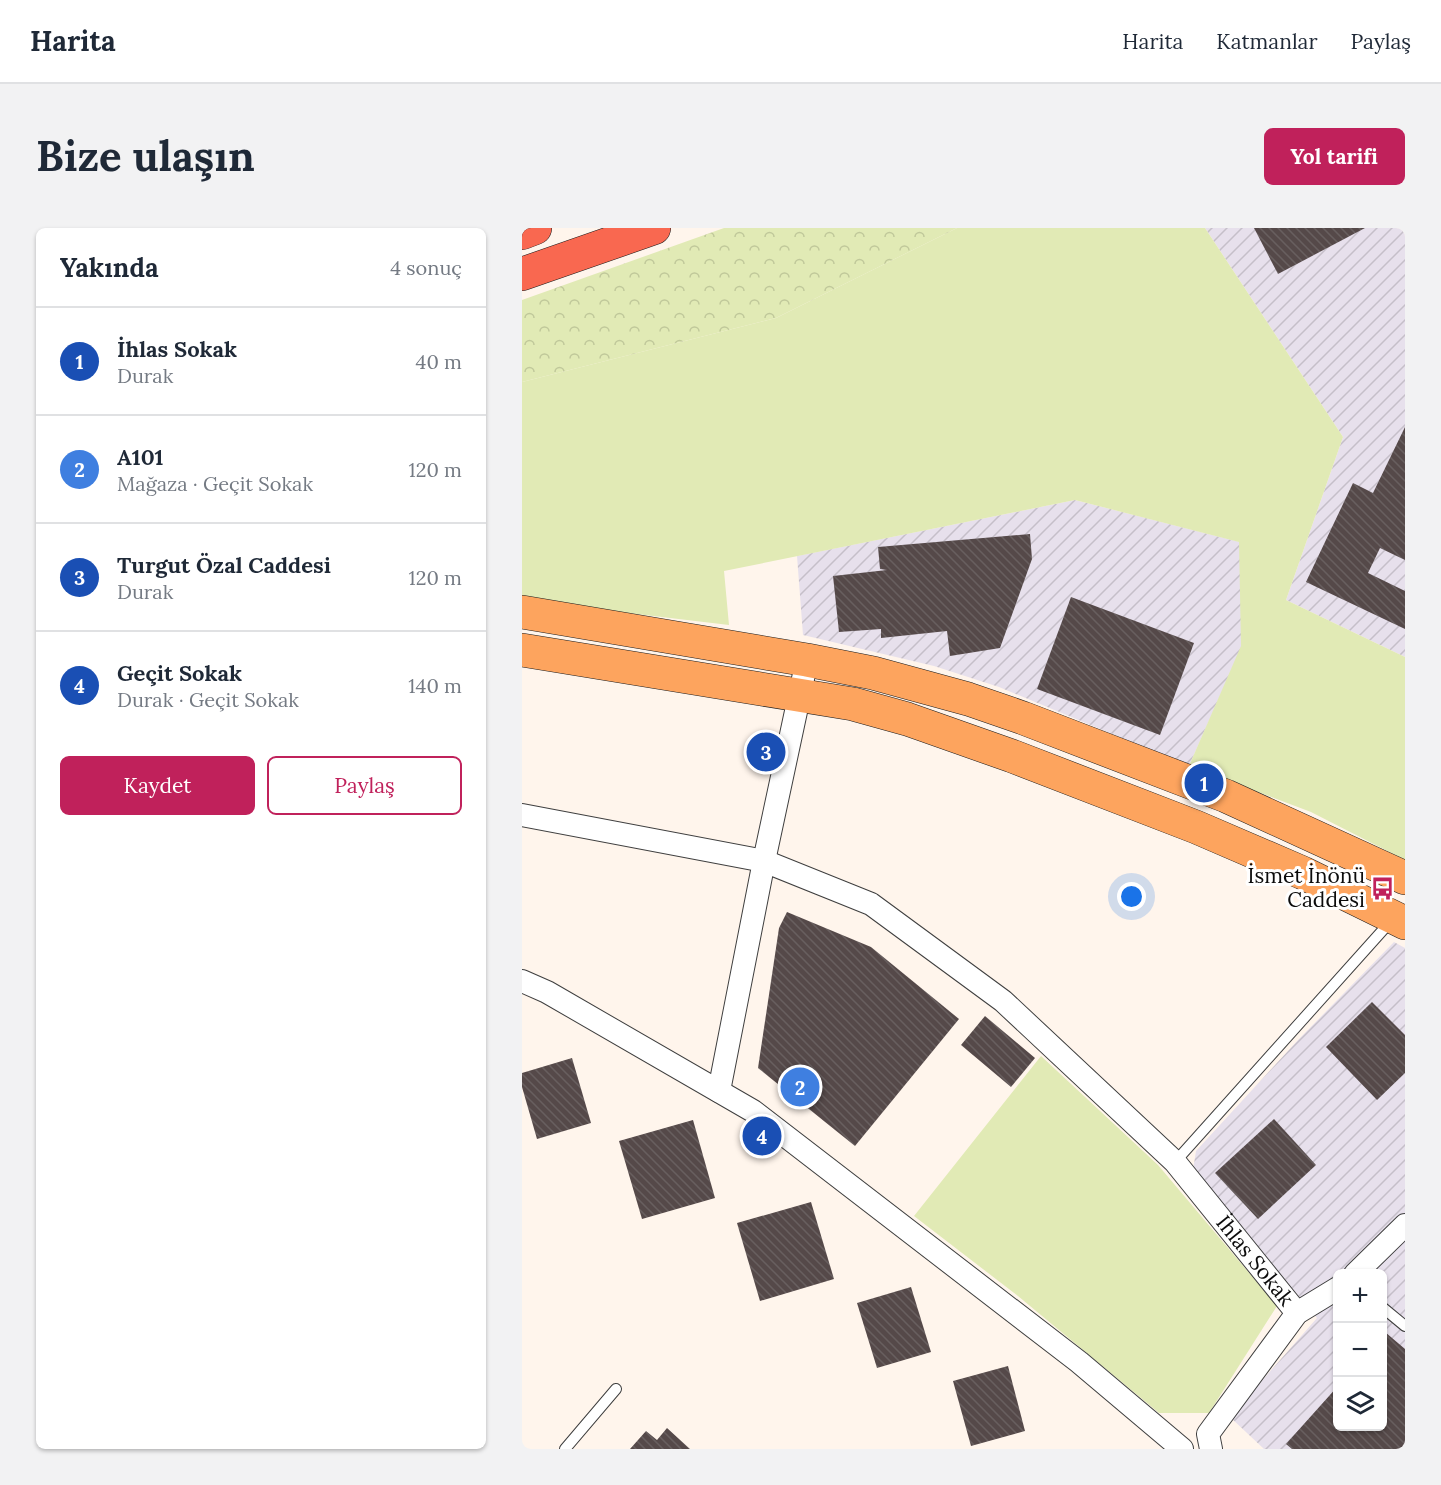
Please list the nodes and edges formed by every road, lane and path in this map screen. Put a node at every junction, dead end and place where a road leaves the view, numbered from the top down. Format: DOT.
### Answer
graph roads {
  1 [pos="536,228"];
  2 [pos="654,228"];
  3 [pos="522,233"];
  4 [pos="522,274"];
  5 [pos="522,612"];
  6 [pos="522,650"];
  7 [pos="807,660"];
  8 [pos="800,695"];
  9 [pos="522,814"];
  10 [pos="764,861"];
  11 [pos="1405,878"];
  12 [pos="1401,917"];
  13 [pos="522,981"];
  14 [pos="719,1091"];
  15 [pos="1175,1162"];
  16 [pos="1405,1226"];
  17 [pos="1360,1269"];
  18 [pos="1333,1291"];
  19 [pos="1387,1310"];
  20 [pos="1297,1313"];
  21 [pos="1405,1326"];
  22 [pos="616,1389"];
  23 [pos="565,1449"];
  24 [pos="1182,1449"];
  25 [pos="1211,1449"];
  1 -- 3 [label="highway"];
  2 -- 4 [label="highway"];
  5 -- 7 [label="main road"];
  6 -- 8 [label="main road"];
  7 -- 8 [label="street"];
  7 -- 11 [label="main road"];
  8 -- 10 [label="street"];
  8 -- 12 [label="main road"];
  9 -- 10 [label="street, İhlas Sokak"];
  10 -- 14 [label="street"];
  10 -- 15 [label="street, İhlas Sokak"];
  12 -- 15 [label="lane"];
  13 -- 14 [label="street"];
  14 -- 24 [label="street"];
  15 -- 20 [label="street, İhlas Sokak"];
  16 -- 17 [label="street"];
  18 -- 20 [label="street"];
  19 -- 21 [label="lane"];
  20 -- 25 [label="street"];
  22 -- 23 [label="lane"];
}
